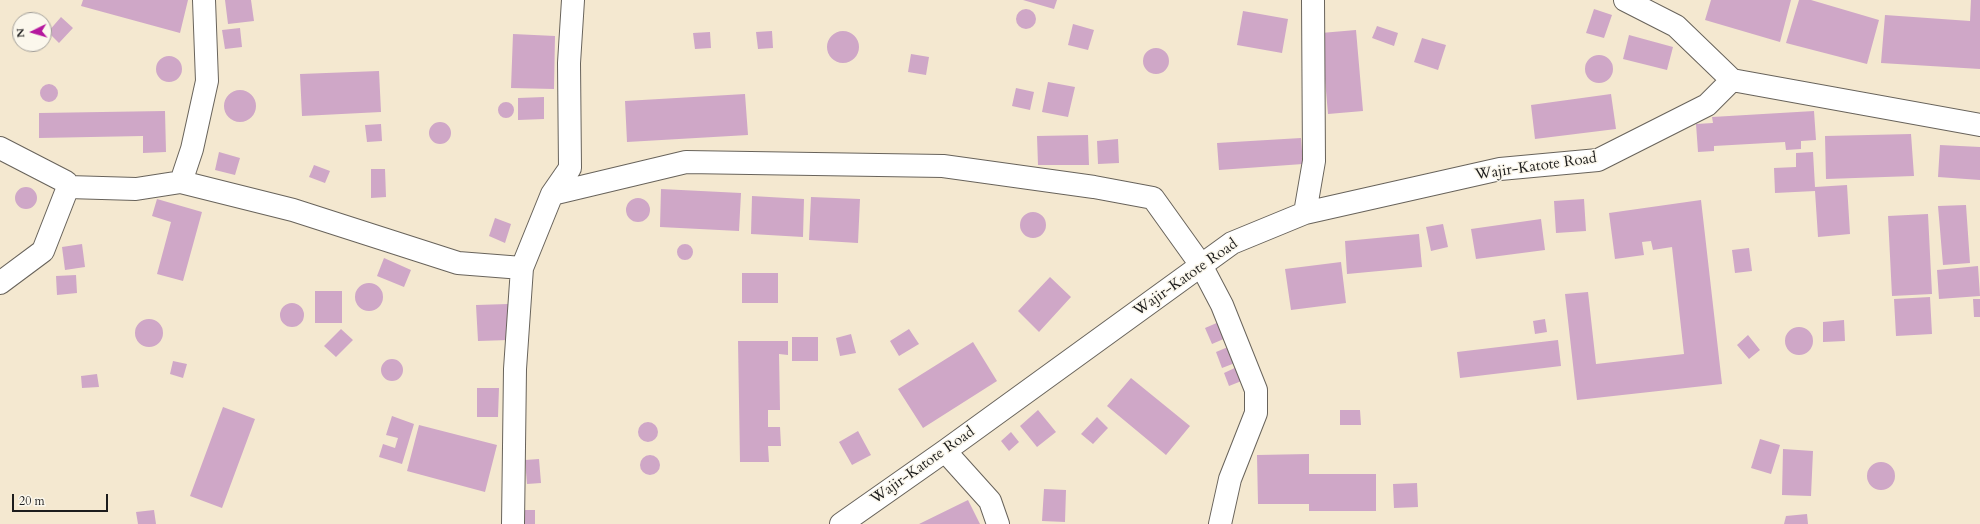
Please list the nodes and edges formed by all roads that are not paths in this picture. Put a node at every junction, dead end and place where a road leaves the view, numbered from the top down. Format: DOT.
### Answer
graph roads {
  1 [pos="204,0"];
  2 [pos="573,0"];
  3 [pos="1313,0"];
  4 [pos="1625,0"];
  5 [pos="1732,80"];
  6 [pos="1980,125"];
  7 [pos="0,148"];
  8 [pos="181,182"];
  9 [pos="68,187"];
  10 [pos="552,194"];
  11 [pos="1305,213"];
  12 [pos="1201,265"];
  13 [pos="522,268"];
  14 [pos="0,283"];
  15 [pos="945,452"];
  16 [pos="513,524"];
  17 [pos="841,524"];
  18 [pos="998,524"];
  19 [pos="1220,524"];
  1 -- 8 [label="street"];
  2 -- 10 [label="street"];
  3 -- 11 [label="street"];
  4 -- 5 [label="street"];
  5 -- 6 [label="street"];
  5 -- 11 [label="street, Wajir-Katote Road"];
  7 -- 9 [label="street"];
  8 -- 9 [label="street"];
  8 -- 13 [label="street"];
  9 -- 14 [label="street"];
  10 -- 12 [label="street"];
  10 -- 13 [label="street"];
  11 -- 12 [label="street, Wajir-Katote Road"];
  12 -- 15 [label="street, Wajir-Katote Road"];
  12 -- 19 [label="street"];
  13 -- 16 [label="street"];
  15 -- 17 [label="street, Wajir-Katote Road"];
  15 -- 18 [label="street"];
}
